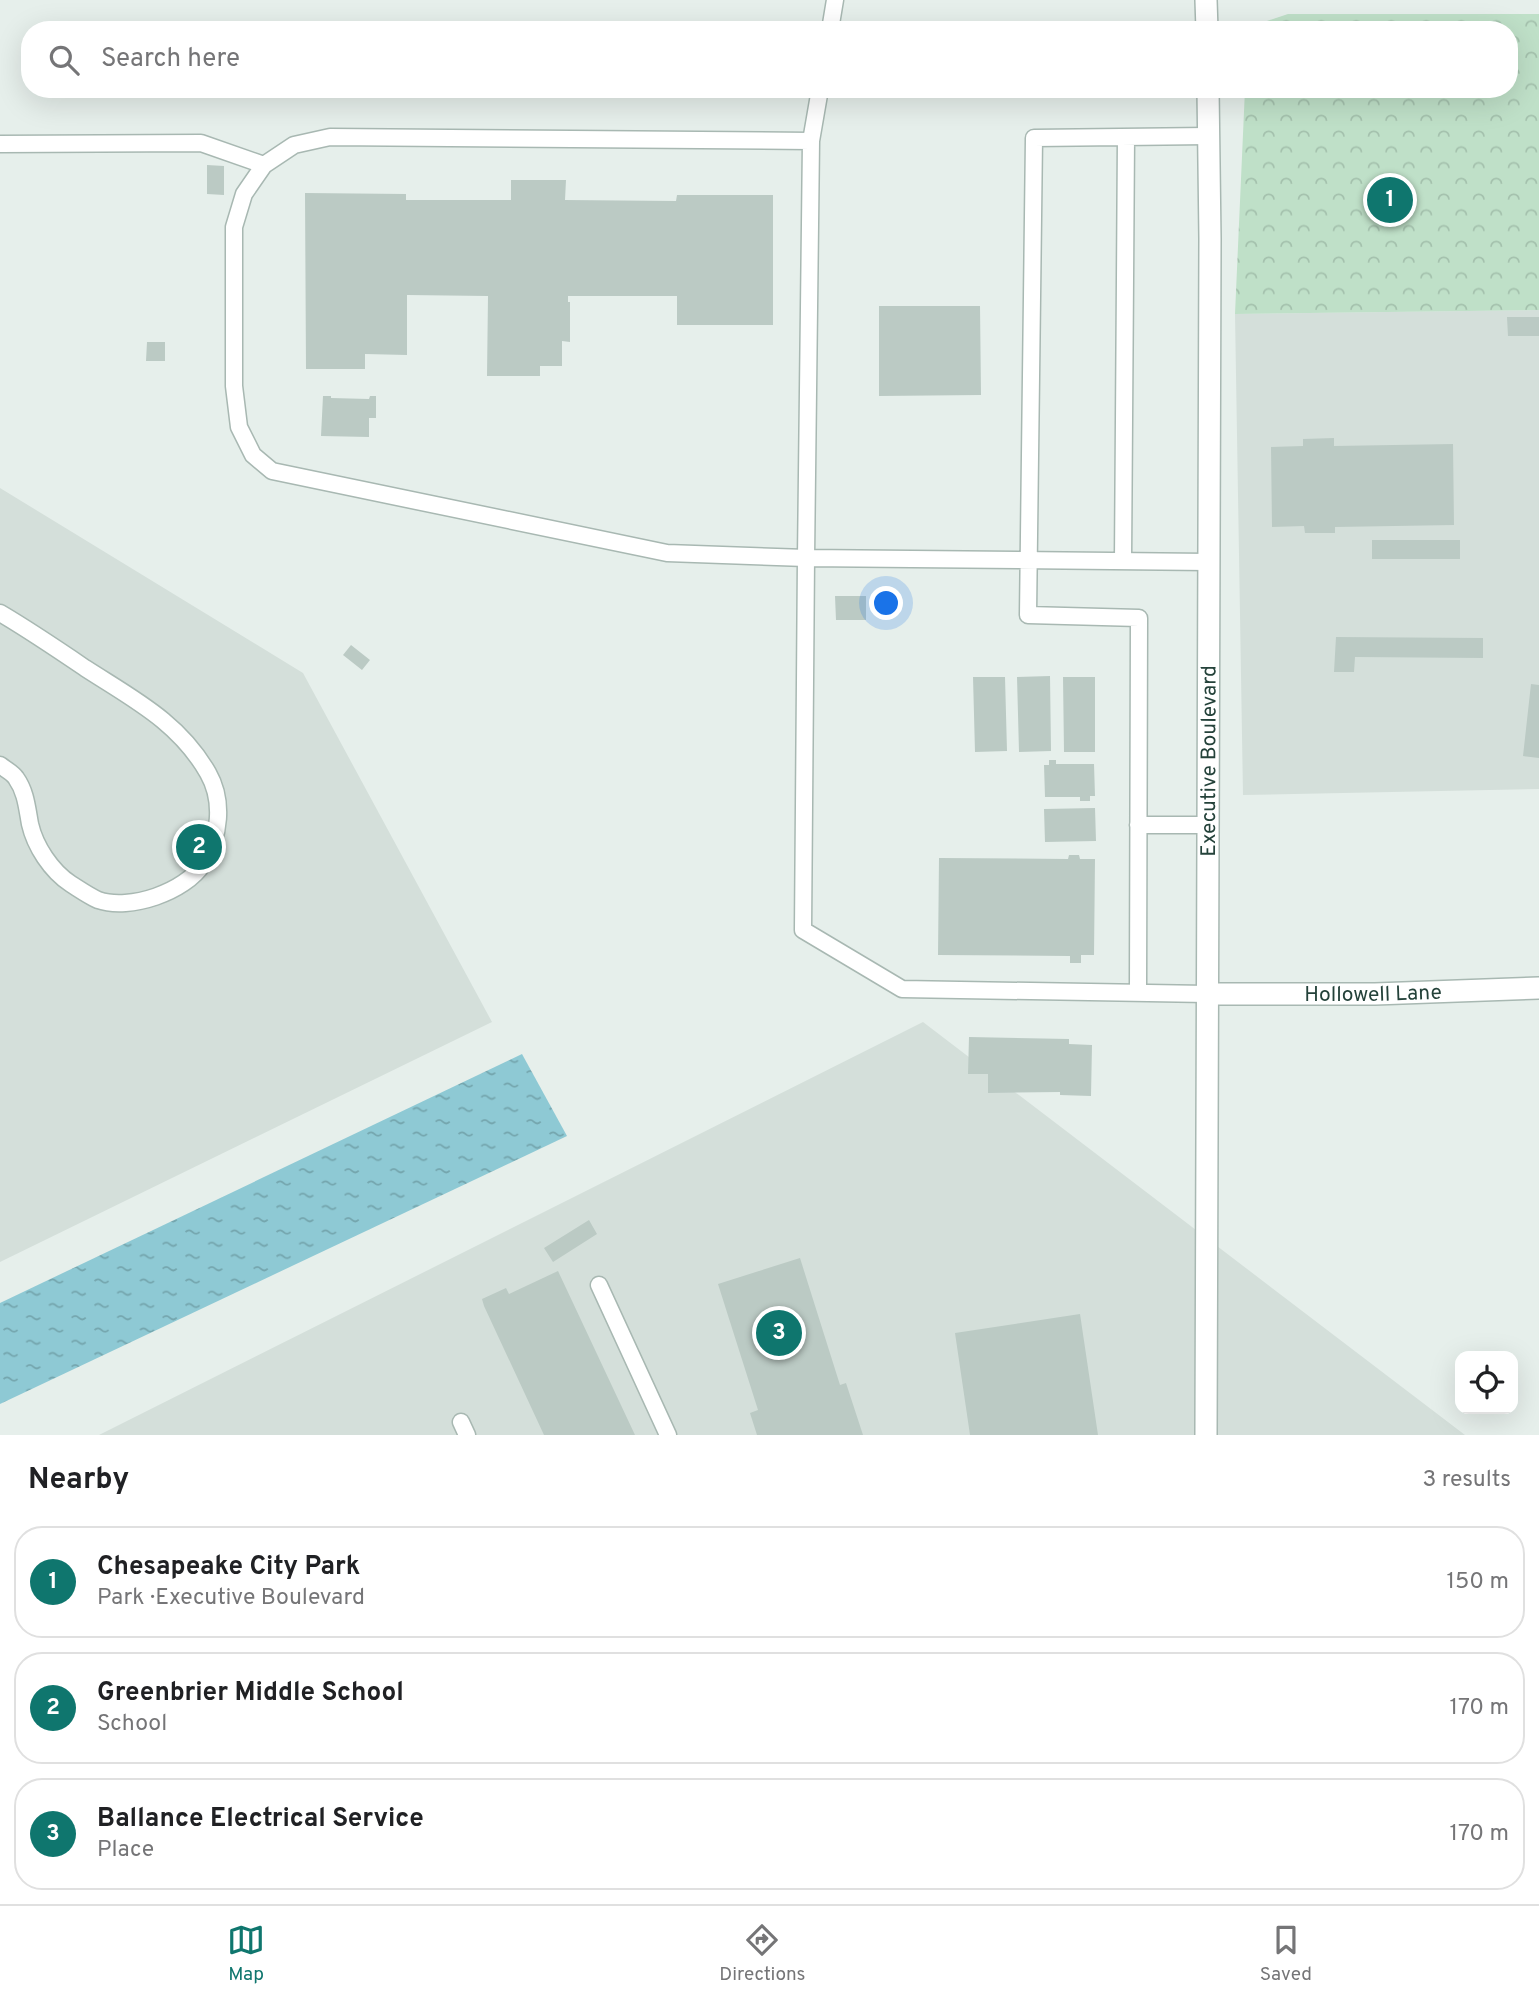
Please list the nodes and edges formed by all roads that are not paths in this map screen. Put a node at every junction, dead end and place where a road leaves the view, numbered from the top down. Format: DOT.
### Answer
graph roads {
  1 [pos="835,0"];
  2 [pos="1206,0"];
  3 [pos="832,21"];
  4 [pos="1207,21"];
  5 [pos="818,98"];
  6 [pos="1208,98"];
  7 [pos="1208,136"];
  8 [pos="1126,137"];
  9 [pos="811,141"];
  10 [pos="0,144"];
  11 [pos="264,165"];
  12 [pos="806,558"];
  13 [pos="1028,560"];
  14 [pos="1123,561"];
  15 [pos="1209,562"];
  16 [pos="0,613"];
  17 [pos="0,765"];
  18 [pos="1139,825"];
  19 [pos="1208,825"];
  20 [pos="1539,988"];
  21 [pos="1138,993"];
  22 [pos="1207,994"];
  23 [pos="599,1286"];
  24 [pos="668,1435"];
  25 [pos="1206,1435"];
  1 -- 3 [label="lane"];
  2 -- 4 [label="street"];
  5 -- 9 [label="lane"];
  6 -- 7 [label="street, Executive Boulevard"];
  7 -- 8 [label="lane"];
  7 -- 15 [label="street, Executive Boulevard"];
  8 -- 13 [label="lane"];
  8 -- 14 [label="lane"];
  9 -- 11 [label="lane"];
  9 -- 12 [label="lane"];
  10 -- 11 [label="lane"];
  11 -- 12 [label="lane"];
  12 -- 13 [label="lane"];
  12 -- 21 [label="lane"];
  13 -- 14 [label="lane"];
  13 -- 18 [label="lane"];
  14 -- 15 [label="lane"];
  15 -- 19 [label="street, Executive Boulevard"];
  16 -- 17 [label="lane"];
  18 -- 19 [label="lane"];
  18 -- 21 [label="lane"];
  19 -- 22 [label="street, Executive Boulevard"];
  20 -- 22 [label="street, Hollowell Lane"];
  21 -- 22 [label="lane"];
  22 -- 25 [label="street, Executive Boulevard"];
  23 -- 24 [label="lane"];
}
